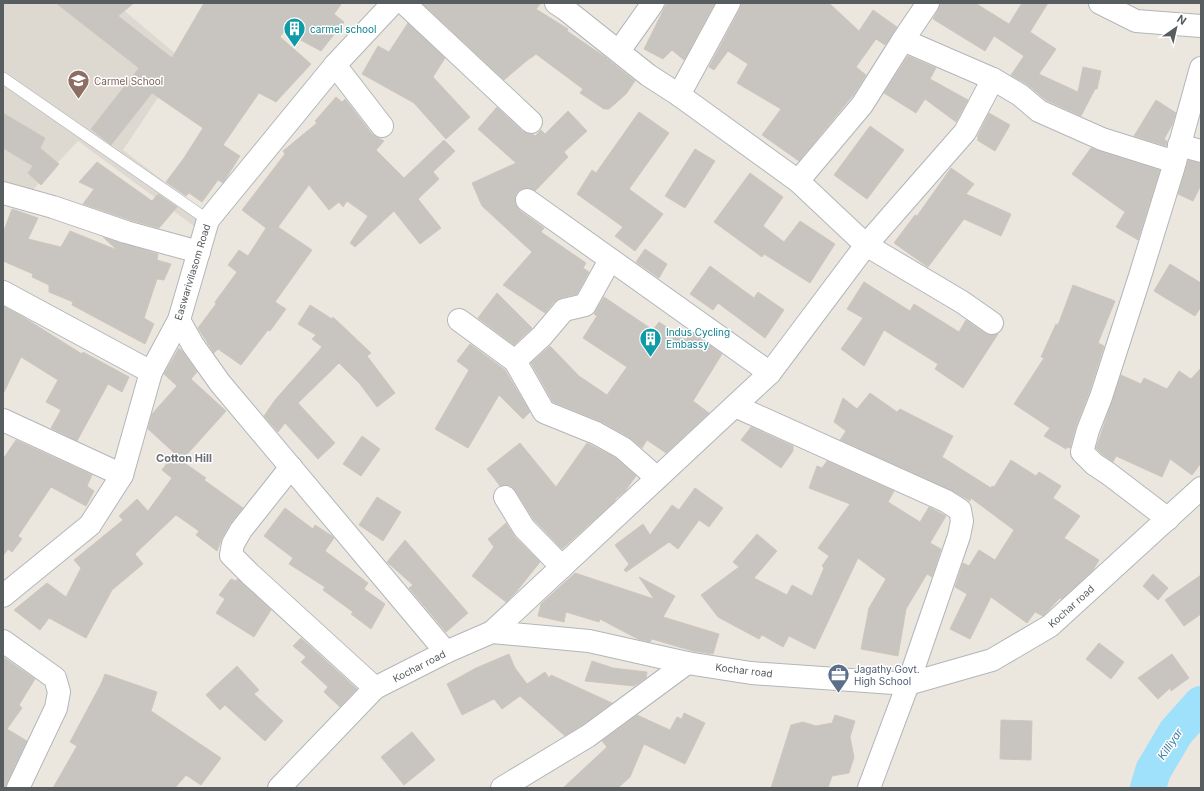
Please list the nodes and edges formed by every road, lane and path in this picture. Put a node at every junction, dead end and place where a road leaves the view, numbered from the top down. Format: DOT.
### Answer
graph roads {
  1 [pos="393,3"];
  2 [pos="404,3"];
  3 [pos="653,3"];
  4 [pos="729,3"];
  5 [pos="928,3"];
  6 [pos="1100,3"];
  7 [pos="563,5"];
  8 [pos="1201,26"];
  9 [pos="903,40"];
  10 [pos="619,51"];
  11 [pos="335,64"];
  12 [pos="1201,68"];
  13 [pos="3,78"];
  14 [pos="993,80"];
  15 [pos="680,95"];
  16 [pos="531,122"];
  17 [pos="382,126"];
  18 [pos="1201,151"];
  19 [pos="1177,153"];
  20 [pos="798,181"];
  21 [pos="3,193"];
  22 [pos="527,200"];
  23 [pos="208,220"];
  24 [pos="866,245"];
  25 [pos="199,252"];
  26 [pos="610,260"];
  27 [pos="3,292"];
  28 [pos="179,320"];
  29 [pos="460,320"];
  30 [pos="992,323"];
  31 [pos="515,361"];
  32 [pos="151,372"];
  33 [pos="770,373"];
  34 [pos="735,406"];
  35 [pos="3,420"];
  36 [pos="291,467"];
  37 [pos="122,475"];
  38 [pos="657,478"];
  39 [pos="1201,488"];
  40 [pos="505,498"];
  41 [pos="1168,519"];
  42 [pos="562,567"];
  43 [pos="3,596"];
  44 [pos="492,632"];
  45 [pos="3,641"];
  46 [pos="446,652"];
  47 [pos="687,663"];
  48 [pos="908,684"];
  49 [pos="375,688"];
  50 [pos="18,788"];
  51 [pos="279,788"];
  52 [pos="502,788"];
  53 [pos="869,788"];
  1 -- 11 [label="street, Easwarivilasom Road"];
  2 -- 16 [label="street"];
  3 -- 10 [label="street"];
  4 -- 15 [label="street"];
  5 -- 9 [label="street"];
  6 -- 8 [label="street"];
  7 -- 10 [label="street"];
  9 -- 14 [label="street"];
  9 -- 20 [label="street"];
  10 -- 15 [label="street"];
  11 -- 17 [label="street"];
  11 -- 23 [label="street, Easwarivilasom Road"];
  12 -- 19 [label="street"];
  13 -- 23 [label="lane"];
  14 -- 19 [label="street"];
  14 -- 24 [label="street"];
  15 -- 20 [label="street"];
  18 -- 19 [label="street"];
  19 -- 41 [label="street"];
  20 -- 24 [label="street"];
  21 -- 25 [label="street"];
  22 -- 26 [label="street"];
  23 -- 25 [label="street, Easwarivilasom Road"];
  24 -- 30 [label="street"];
  24 -- 33 [label="street"];
  25 -- 28 [label="street, Easwarivilasom Road"];
  26 -- 31 [label="street"];
  26 -- 33 [label="street"];
  27 -- 32 [label="street"];
  28 -- 32 [label="street, Easwarivilasom Road"];
  28 -- 36 [label="street"];
  29 -- 31 [label="street"];
  31 -- 38 [label="street"];
  32 -- 37 [label="street, Easwarivilasom Road"];
  33 -- 34 [label="street"];
  34 -- 38 [label="street"];
  34 -- 48 [label="street"];
  35 -- 37 [label="street"];
  36 -- 46 [label="street"];
  36 -- 49 [label="street"];
  37 -- 43 [label="street, Easwarivilasom Road"];
  38 -- 42 [label="street"];
  39 -- 41 [label="street, Kochar road"];
  40 -- 42 [label="street"];
  41 -- 48 [label="street, Kochar road"];
  42 -- 44 [label="street"];
  44 -- 46 [label="street, Kochar road"];
  44 -- 47 [label="street, Kochar road"];
  45 -- 50 [label="street"];
  46 -- 49 [label="street, Kochar road"];
  47 -- 48 [label="street, Kochar road"];
  47 -- 52 [label="street"];
  48 -- 53 [label="street"];
  49 -- 51 [label="street, Kochar road"];
}
